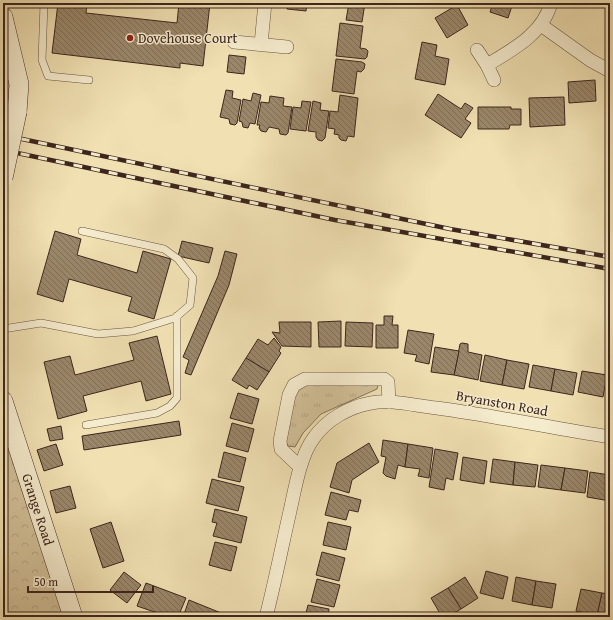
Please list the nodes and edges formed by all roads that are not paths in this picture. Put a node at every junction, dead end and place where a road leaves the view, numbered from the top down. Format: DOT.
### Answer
graph roads {
  1 [pos="44,3"];
  2 [pos="265,3"];
  3 [pos="551,3"];
  4 [pos="3,17"];
  5 [pos="541,25"];
  6 [pos="234,42"];
  7 [pos="261,44"];
  8 [pos="287,47"];
  9 [pos="477,50"];
  10 [pos="487,66"];
  11 [pos="610,71"];
  12 [pos="89,80"];
  13 [pos="494,80"];
  14 [pos="3,178"];
  15 [pos="82,231"];
  16 [pos="177,316"];
  17 [pos="3,329"];
  18 [pos="3,401"];
  19 [pos="389,402"];
  20 [pos="86,425"];
  21 [pos="610,437"];
  22 [pos="300,468"];
  23 [pos="75,616"];
  24 [pos="266,617"];
  1 -- 12 [label="lane"];
  2 -- 7 [label="street"];
  3 -- 5 [label="street"];
  4 -- 14 [label="street, bridge"];
  5 -- 10 [label="street"];
  5 -- 11 [label="street"];
  6 -- 7 [label="street"];
  7 -- 8 [label="street"];
  9 -- 10 [label="street"];
  10 -- 13 [label="street"];
  15 -- 16 [label="lane"];
  16 -- 17 [label="lane"];
  16 -- 20 [label="lane"];
  18 -- 23 [label="street, Grange Road"];
  19 -- 21 [label="street, Bryanston Road"];
  19 -- 22 [label="street, Bryanston Road"];
  19 -- 22 [label="street"];
  22 -- 24 [label="street, Bryanston Road"];
}
